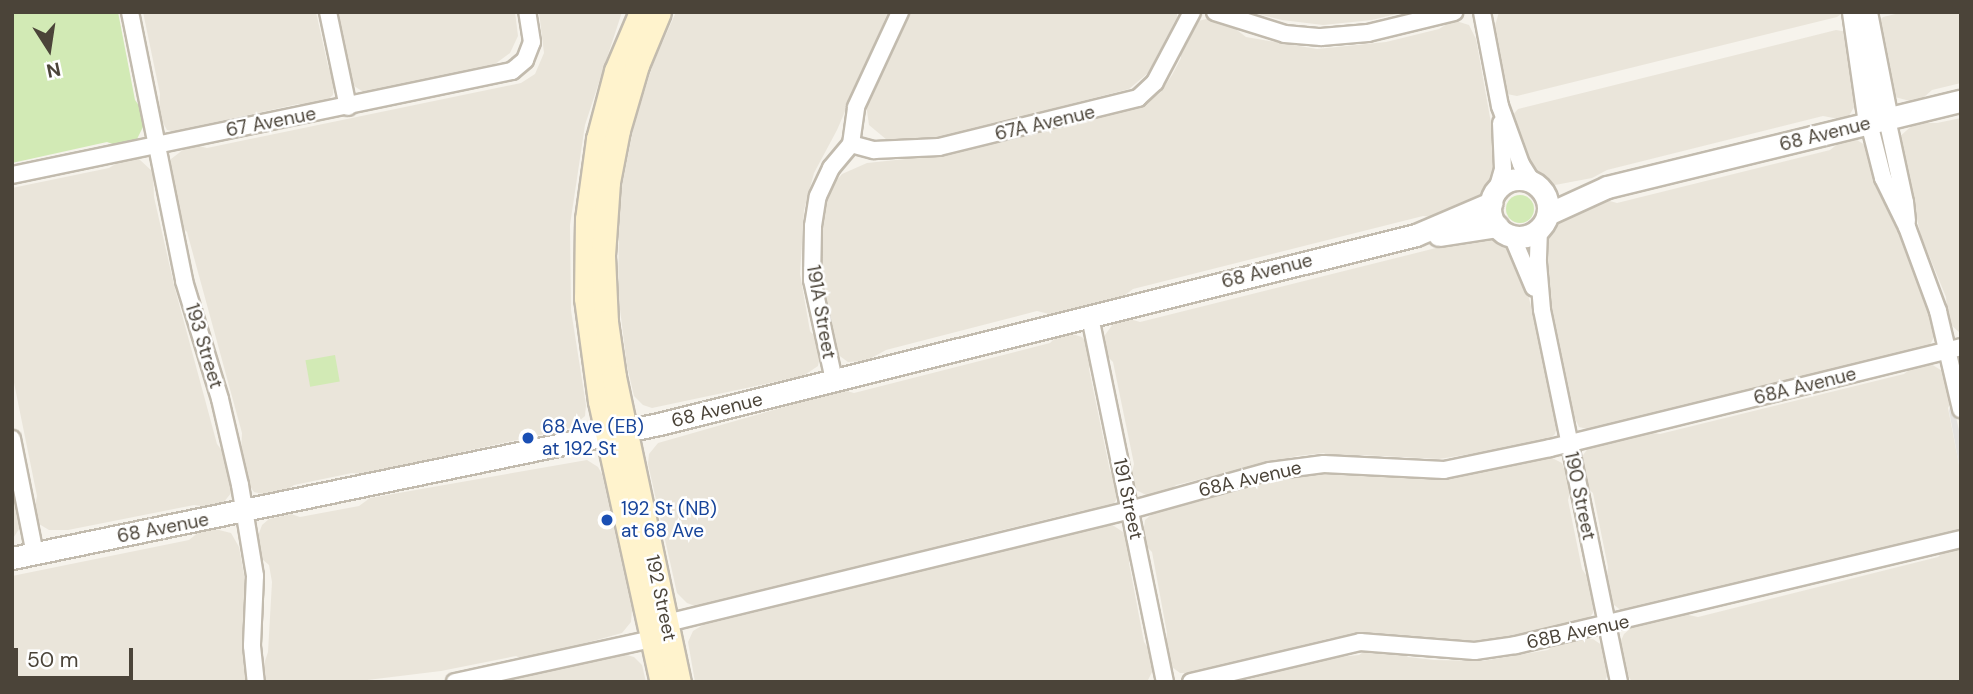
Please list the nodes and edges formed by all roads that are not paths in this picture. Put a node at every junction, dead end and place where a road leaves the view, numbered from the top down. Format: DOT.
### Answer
graph roads {
  1 [pos="130,12"];
  2 [pos="328,12"];
  3 [pos="527,12"];
  4 [pos="641,12"];
  5 [pos="659,12"];
  6 [pos="900,12"];
  7 [pos="1192,12"];
  8 [pos="1215,12"];
  9 [pos="1454,12"];
  10 [pos="1482,12"];
  11 [pos="1853,12"];
  12 [pos="1866,12"];
  13 [pos="1961,101"];
  14 [pos="1500,106"];
  15 [pos="348,107"];
  16 [pos="1878,121"];
  17 [pos="850,144"];
  18 [pos="156,145"];
  19 [pos="12,175"];
  20 [pos="1538,186"];
  21 [pos="1606,187"];
  22 [pos="1494,196"];
  23 [pos="1543,221"];
  24 [pos="1505,231"];
  25 [pos="1416,235"];
  26 [pos="1542,310"];
  27 [pos="1090,317"];
  28 [pos="1955,349"];
  29 [pos="834,380"];
  30 [pos="1961,409"];
  31 [pos="617,434"];
  32 [pos="12,439"];
  33 [pos="1569,444"];
  34 [pos="1130,510"];
  35 [pos="243,512"];
  36 [pos="1961,539"];
  37 [pos="35,554"];
  38 [pos="12,558"];
  39 [pos="1608,625"];
  40 [pos="660,631"];
  41 [pos="256,682"];
  42 [pos="455,682"];
  43 [pos="662,682"];
  44 [pos="679,682"];
  45 [pos="1165,682"];
  46 [pos="1191,682"];
  47 [pos="1619,682"];
  1 -- 18 [label="street, 193 Street"];
  2 -- 15 [label="street"];
  3 -- 15 [label="street, 67 Avenue"];
  4 -- 31 [label="main road"];
  5 -- 31 [label="main road"];
  6 -- 17 [label="street, 191A Street"];
  7 -- 17 [label="street, 67A Avenue"];
  8 -- 9 [label="street"];
  10 -- 14 [label="street"];
  11 -- 16 [label="street"];
  12 -- 16 [label="street"];
  13 -- 16 [label="street, 68 Avenue"];
  14 -- 20 [label="street"];
  14 -- 22 [label="street"];
  15 -- 18 [label="street, 67 Avenue"];
  16 -- 21 [label="street, 68 Avenue"];
  16 -- 28 [label="street"];
  17 -- 29 [label="street, 191A Street"];
  18 -- 19 [label="street, 67 Avenue"];
  18 -- 35 [label="street, 193 Street"];
  20 -- 21 [label="street, 68 Avenue"];
  20 -- 22 [label="street"];
  20 -- 23 [label="street"];
  21 -- 23 [label="street, 68 Avenue"];
  22 -- 24 [label="street"];
  22 -- 25 [label="street, 68 Avenue"];
  23 -- 24 [label="street"];
  23 -- 26 [label="street, 190 Street"];
  24 -- 25 [label="street, 68 Avenue"];
  24 -- 26 [label="street, 190 Street"];
  25 -- 27 [label="street, 68 Avenue"];
  26 -- 33 [label="street, 190 Street"];
  27 -- 29 [label="street, 68 Avenue"];
  27 -- 34 [label="street, 191 Street"];
  28 -- 30 [label="street"];
  28 -- 33 [label="street, 68A Avenue"];
  29 -- 31 [label="street, 68 Avenue"];
  31 -- 35 [label="street, 68 Avenue"];
  31 -- 40 [label="main road, 192 Street"];
  32 -- 37 [label="street"];
  33 -- 34 [label="street, 68A Avenue"];
  33 -- 39 [label="street, 190 Street"];
  34 -- 40 [label="street, 68A Avenue"];
  34 -- 45 [label="street, 191 Street"];
  35 -- 37 [label="street, 68 Avenue"];
  35 -- 41 [label="street, 193 Street"];
  36 -- 39 [label="street, 68B Avenue"];
  37 -- 38 [label="street, 68 Avenue"];
  39 -- 46 [label="street, 68B Avenue"];
  39 -- 47 [label="street, 190 Street"];
  40 -- 42 [label="street, 68A Avenue"];
  40 -- 43 [label="main road, 192 Street"];
  40 -- 44 [label="main road, 192 Street"];
}
